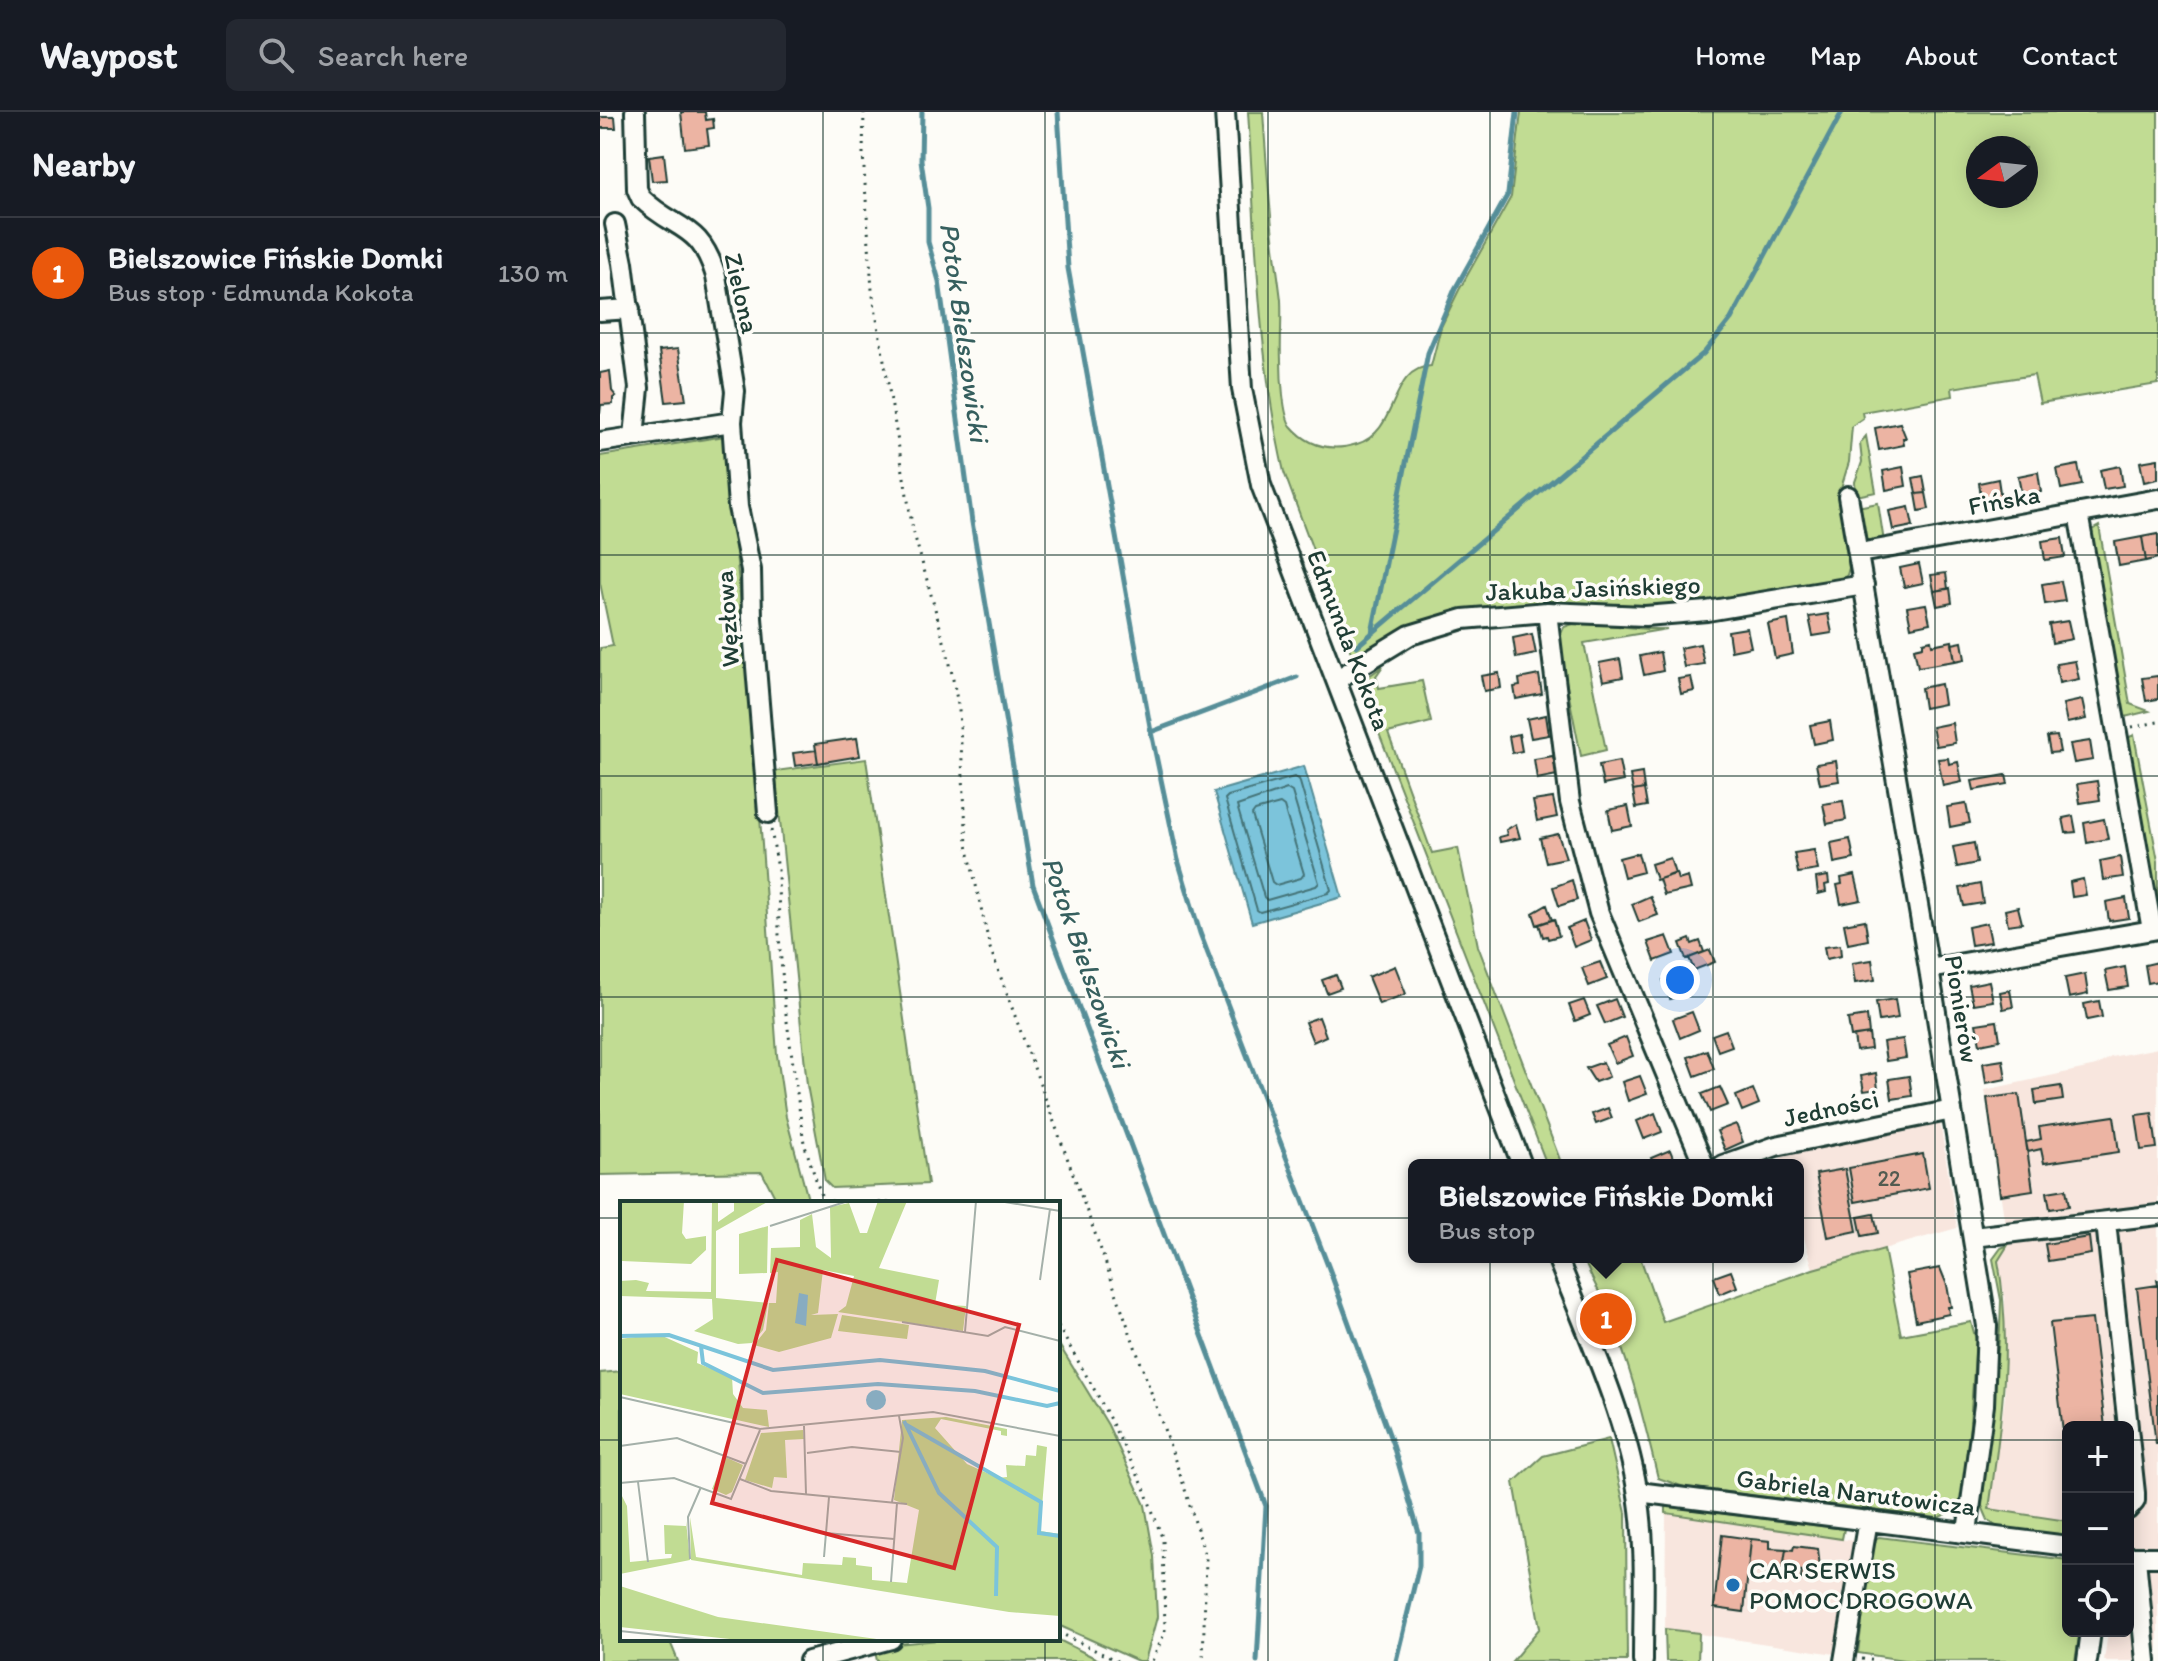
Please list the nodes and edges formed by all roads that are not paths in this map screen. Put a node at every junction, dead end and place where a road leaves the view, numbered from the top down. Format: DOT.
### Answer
graph roads {
  1 [pos="635,112"];
  2 [pos="1225,117"];
  3 [pos="1206,123"];
  4 [pos="615,224"];
  5 [pos="630,309"];
  6 [pos="600,311"];
  7 [pos="732,422"];
  8 [pos="634,436"];
  9 [pos="600,442"];
  10 [pos="1848,496"];
  11 [pos="2158,499"];
  12 [pos="2078,513"];
  13 [pos="1859,553"];
  14 [pos="1864,585"];
  15 [pos="1547,612"];
  16 [pos="1336,680"];
  17 [pos="768,813"];
  18 [pos="2155,930"];
  19 [pos="1929,969"];
  20 [pos="1952,1110"];
  21 [pos="1520,1159"];
  22 [pos="1702,1159"];
  23 [pos="1740,1159"];
  24 [pos="2158,1215"];
  25 [pos="2106,1222"];
  26 [pos="1973,1237"];
  27 [pos="1559,1263"];
  28 [pos="2127,1421"];
  29 [pos="1638,1492"];
  30 [pos="1868,1520"];
  31 [pos="1967,1532"];
  32 [pos="2062,1545"];
  33 [pos="2158,1557"];
  34 [pos="2134,1558"];
  35 [pos="2133,1565"];
  36 [pos="2090,1637"];
  37 [pos="884,1641"];
  38 [pos="809,1661"];
  39 [pos="1643,1661"];
  40 [pos="1844,1661"];
  41 [pos="2087,1661"];
  42 [pos="2146,1661"];
  1 -- 7 [label="street, Zielona"];
  2 -- 3 [label="street"];
  2 -- 16 [label="street, Edmunda Kokota"];
  4 -- 5 [label="street"];
  5 -- 6 [label="street"];
  5 -- 8 [label="street"];
  7 -- 8 [label="street"];
  7 -- 17 [label="street, Węzłowa"];
  8 -- 9 [label="street"];
  10 -- 13 [label="street, Pionierów"];
  11 -- 12 [label="street, Fińska"];
  12 -- 13 [label="street, Fińska"];
  12 -- 18 [label="street"];
  13 -- 14 [label="street, Pionierów"];
  14 -- 15 [label="street, Jakuba Jasińskiego"];
  14 -- 19 [label="street, Pionierów"];
  15 -- 16 [label="street, Jakuba Jasińskiego"];
  15 -- 22 [label="street"];
  16 -- 21 [label="street, Edmunda Kokota"];
  18 -- 19 [label="street"];
  19 -- 20 [label="street, Pionierów"];
  20 -- 23 [label="street, Jedności"];
  20 -- 26 [label="street, Pionierów"];
  24 -- 25 [label="street"];
  25 -- 26 [label="street"];
  25 -- 28 [label="street"];
  26 -- 31 [label="street, Pionierów"];
  27 -- 29 [label="street"];
  29 -- 30 [label="street, Gabriela Narutowicza"];
  29 -- 39 [label="street"];
  30 -- 31 [label="street, Gabriela Narutowicza"];
  30 -- 40 [label="street"];
  31 -- 32 [label="street, Gabriela Narutowicza"];
  33 -- 34 [label="street"];
  35 -- 42 [label="street"];
  36 -- 41 [label="street"];
  37 -- 38 [label="street"];
}
